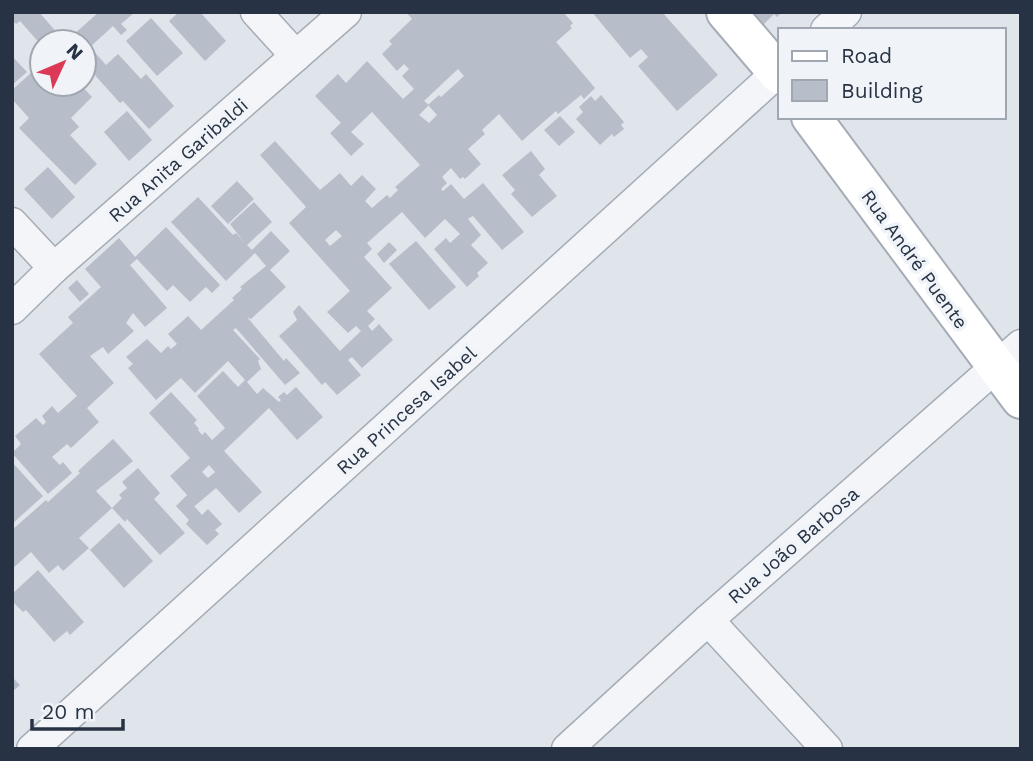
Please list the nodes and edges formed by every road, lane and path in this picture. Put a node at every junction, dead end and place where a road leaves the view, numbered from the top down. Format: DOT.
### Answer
graph roads {
  1 [pos="256,12"];
  2 [pos="346,12"];
  3 [pos="726,12"];
  4 [pos="846,12"];
  5 [pos="828,28"];
  6 [pos="296,56"];
  7 [pos="778,71"];
  8 [pos="778,73"];
  9 [pos="813,119"];
  10 [pos="12,223"];
  11 [pos="54,268"];
  12 [pos="12,309"];
  13 [pos="1008,356"];
  14 [pos="1021,399"];
  15 [pos="708,620"];
  16 [pos="32,749"];
  17 [pos="567,749"];
  18 [pos="827,749"];
  1 -- 6 [label="street"];
  2 -- 6 [label="street, Rua Anita Garibaldi"];
  3 -- 7 [label="main road"];
  4 -- 5 [label="street"];
  6 -- 11 [label="street, Rua Anita Garibaldi"];
  8 -- 16 [label="street, Rua Princesa Isabel"];
  9 -- 13 [label="main road, Rua André Puente"];
  10 -- 11 [label="street"];
  11 -- 12 [label="street, Rua Anita Garibaldi"];
  13 -- 14 [label="main road, Rua André Puente"];
  13 -- 15 [label="street, Rua João Barbosa"];
  15 -- 17 [label="street, Rua João Barbosa"];
  15 -- 18 [label="street"];
}
